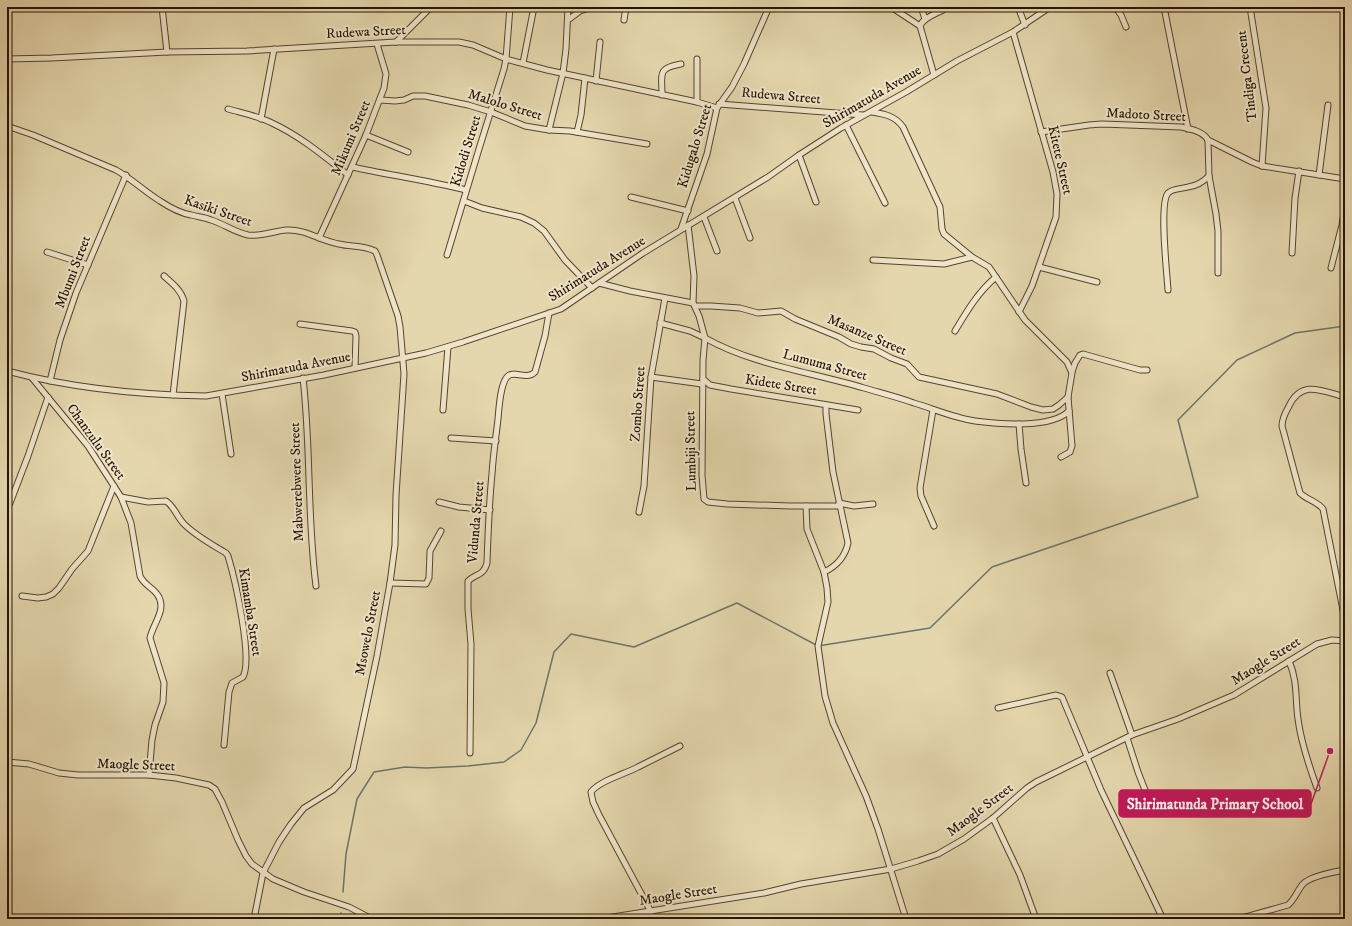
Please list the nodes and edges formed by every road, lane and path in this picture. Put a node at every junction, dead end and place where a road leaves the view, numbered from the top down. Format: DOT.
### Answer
graph roads {
  1 [pos="162,7"];
  2 [pos="431,7"];
  3 [pos="510,7"];
  4 [pos="534,7"];
  5 [pos="568,7"];
  6 [pos="592,7"];
  7 [pos="626,7"];
  8 [pos="769,7"];
  9 [pos="786,7"];
  10 [pos="790,7"];
  11 [pos="890,7"];
  12 [pos="921,7"];
  13 [pos="944,7"];
  14 [pos="1018,7"];
  15 [pos="1050,7"];
  16 [pos="1115,7"];
  17 [pos="1164,7"];
  18 [pos="1250,7"];
  19 [pos="925,19"];
  20 [pos="568,20"];
  21 [pos="624,20"];
  22 [pos="1025,25"];
  23 [pos="920,26"];
  24 [pos="1126,27"];
  25 [pos="1013,32"];
  26 [pos="396,42"];
  27 [pos="600,42"];
  28 [pos="377,44"];
  29 [pos="274,49"];
  30 [pos="167,52"];
  31 [pos="7,59"];
  32 [pos="506,59"];
  33 [pos="697,59"];
  34 [pos="523,63"];
  35 [pos="681,64"];
  36 [pos="562,73"];
  37 [pos="934,75"];
  38 [pos="585,78"];
  39 [pos="596,81"];
  40 [pos="662,95"];
  41 [pos="380,100"];
  42 [pos="697,102"];
  43 [pos="1328,104"];
  44 [pos="718,106"];
  45 [pos="228,109"];
  46 [pos="491,112"];
  47 [pos="872,112"];
  48 [pos="864,115"];
  49 [pos="261,119"];
  50 [pos="846,125"];
  51 [pos="7,126"];
  52 [pos="1188,129"];
  53 [pos="549,130"];
  54 [pos="577,132"];
  55 [pos="1041,132"];
  56 [pos="366,136"];
  57 [pos="1208,140"];
  58 [pos="647,144"];
  59 [pos="408,152"];
  60 [pos="799,155"];
  61 [pos="1262,166"];
  62 [pos="352,167"];
  63 [pos="1299,171"];
  64 [pos="1319,175"];
  65 [pos="126,176"];
  66 [pos="348,176"];
  67 [pos="1209,176"];
  68 [pos="1345,179"];
  69 [pos="466,190"];
  70 [pos="631,197"];
  71 [pos="735,198"];
  72 [pos="464,201"];
  73 [pos="816,202"];
  74 [pos="885,203"];
  75 [pos="1345,207"];
  76 [pos="688,211"];
  77 [pos="704,217"];
  78 [pos="688,225"];
  79 [pos="681,230"];
  80 [pos="319,238"];
  81 [pos="750,238"];
  82 [pos="717,251"];
  83 [pos="47,252"];
  84 [pos="1292,253"];
  85 [pos="447,255"];
  86 [pos="972,257"];
  87 [pos="873,260"];
  88 [pos="88,265"];
  89 [pos="1039,267"];
  90 [pos="1330,268"];
  91 [pos="1218,273"];
  92 [pos="164,276"];
  93 [pos="996,277"];
  94 [pos="1097,282"];
  95 [pos="599,283"];
  96 [pos="592,288"];
  97 [pos="1168,290"];
  98 [pos="664,298"];
  99 [pos="694,305"];
  100 [pos="1019,312"];
  101 [pos="549,313"];
  102 [pos="660,323"];
  103 [pos="300,324"];
  104 [pos="955,331"];
  105 [pos="704,338"];
  106 [pos="448,347"];
  107 [pos="403,359"];
  108 [pos="355,368"];
  109 [pos="1147,370"];
  110 [pos="7,371"];
  111 [pos="1072,373"];
  112 [pos="651,377"];
  113 [pos="32,378"];
  114 [pos="303,378"];
  115 [pos="50,381"];
  116 [pos="703,381"];
  117 [pos="222,394"];
  118 [pos="173,395"];
  119 [pos="48,397"];
  120 [pos="1068,397"];
  121 [pos="1345,397"];
  122 [pos="826,405"];
  123 [pos="443,410"];
  124 [pos="858,410"];
  125 [pos="933,410"];
  126 [pos="1069,410"];
  127 [pos="1019,424"];
  128 [pos="451,438"];
  129 [pos="496,442"];
  130 [pos="232,454"];
  131 [pos="1061,457"];
  132 [pos="1026,483"];
  133 [pos="114,486"];
  134 [pos="121,497"];
  135 [pos="439,502"];
  136 [pos="840,504"];
  137 [pos="873,504"];
  138 [pos="806,506"];
  139 [pos="7,507"];
  140 [pos="490,510"];
  141 [pos="639,512"];
  142 [pos="934,526"];
  143 [pos="441,531"];
  144 [pos="824,572"];
  145 [pos="390,583"];
  146 [pos="316,586"];
  147 [pos="22,596"];
  148 [pos="1345,620"];
  149 [pos="1345,641"];
  150 [pos="1289,661"];
  151 [pos="1110,672"];
  152 [pos="998,708"];
  153 [pos="1130,736"];
  154 [pos="224,745"];
  155 [pos="680,746"];
  156 [pos="470,753"];
  157 [pos="1087,756"];
  158 [pos="7,762"];
  159 [pos="149,775"];
  160 [pos="1317,788"];
  161 [pos="1154,813"];
  162 [pos="993,818"];
  163 [pos="891,869"];
  164 [pos="1345,870"];
  165 [pos="263,873"];
  166 [pos="650,910"];
  167 [pos="254,919"];
  168 [pos="372,919"];
  169 [pos="600,919"];
  170 [pos="652,919"];
  171 [pos="906,919"];
  172 [pos="1036,919"];
  173 [pos="1162,919"];
  174 [pos="1238,919"];
  1 -- 30 [label="street"];
  2 -- 26 [label="street"];
  3 -- 32 [label="street, Kidodi Street"];
  4 -- 34 [label="street"];
  5 -- 20 [label="street"];
  6 -- 20 [label="street"];
  7 -- 21 [label="street"];
  8 -- 44 [label="street, Kidugalo Street"];
  9 -- 10 [label="street"];
  11 -- 23 [label="street"];
  12 -- 19 [label="street"];
  13 -- 19 [label="street"];
  14 -- 22 [label="street"];
  15 -- 22 [label="street, Shirimatuda Avenue"];
  16 -- 24 [label="street"];
  17 -- 52 [label="street"];
  18 -- 61 [label="street, Tindiga Crecent"];
  19 -- 23 [label="street"];
  20 -- 36 [label="street"];
  22 -- 25 [label="street, Shirimatuda Avenue"];
  23 -- 37 [label="street"];
  25 -- 37 [label="street, Shirimatuda Avenue"];
  25 -- 55 [label="street, Kitete Street"];
  26 -- 28 [label="street, Rudewa Street"];
  26 -- 32 [label="street, Rudewa Street"];
  27 -- 39 [label="street"];
  28 -- 29 [label="street, Rudewa Street"];
  28 -- 41 [label="street, Mikumi Street"];
  29 -- 30 [label="street, Rudewa Street"];
  29 -- 49 [label="street"];
  30 -- 31 [label="street, Rudewa Street"];
  32 -- 34 [label="street, Rudewa Street"];
  32 -- 46 [label="street, Kidodi Street"];
  33 -- 42 [label="street"];
  34 -- 36 [label="street, Rudewa Street"];
  35 -- 40 [label="street"];
  36 -- 38 [label="street, Rudewa Street"];
  36 -- 53 [label="street"];
  37 -- 47 [label="street, Shirimatuda Avenue"];
  38 -- 39 [label="street, Rudewa Street"];
  38 -- 54 [label="street"];
  39 -- 40 [label="street, Rudewa Street"];
  40 -- 42 [label="street, Rudewa Street"];
  41 -- 46 [label="street, Malolo Street"];
  41 -- 56 [label="street, Mikumi Street"];
  42 -- 44 [label="street, Rudewa Street"];
  43 -- 64 [label="street"];
  44 -- 48 [label="street, Rudewa Street"];
  44 -- 76 [label="street, Kidugalo Street"];
  45 -- 49 [label="street"];
  46 -- 53 [label="street, Malolo Street"];
  46 -- 69 [label="street, Kidodi Street"];
  47 -- 48 [label="street, Shirimatuda Avenue"];
  47 -- 86 [label="street"];
  48 -- 50 [label="street, Shirimatuda Avenue"];
  49 -- 66 [label="street"];
  50 -- 60 [label="street, Shirimatuda Avenue"];
  50 -- 74 [label="street"];
  51 -- 65 [label="street, Kasiki Street"];
  52 -- 55 [label="street, Madoto Street"];
  52 -- 57 [label="street, Madoto Street"];
  53 -- 54 [label="street, Malolo Street"];
  54 -- 58 [label="street, Malolo Street"];
  55 -- 89 [label="street, Kitete Street"];
  56 -- 59 [label="street"];
  56 -- 62 [label="street, Mikumi Street"];
  57 -- 61 [label="street, Madoto Street"];
  57 -- 67 [label="street"];
  60 -- 71 [label="street, Shirimatuda Avenue"];
  60 -- 73 [label="street"];
  61 -- 63 [label="street"];
  62 -- 66 [label="street, Mikumi Street"];
  62 -- 69 [label="street"];
  63 -- 64 [label="street"];
  63 -- 84 [label="street"];
  64 -- 68 [label="street"];
  65 -- 80 [label="street, Kasiki Street"];
  65 -- 88 [label="street, Mbumi Street"];
  66 -- 80 [label="street, Mikumi Street"];
  67 -- 91 [label="street"];
  67 -- 97 [label="street"];
  69 -- 72 [label="street, Kidodi Street"];
  70 -- 76 [label="street"];
  71 -- 77 [label="street, Shirimatuda Avenue"];
  71 -- 81 [label="street"];
  72 -- 85 [label="street, Kidodi Street"];
  72 -- 96 [label="street"];
  75 -- 90 [label="street"];
  76 -- 79 [label="street, Kidugalo Street"];
  77 -- 78 [label="street, Shirimatuda Avenue"];
  77 -- 82 [label="street"];
  78 -- 79 [label="street, Shirimatuda Avenue"];
  78 -- 99 [label="street"];
  79 -- 95 [label="street, Shirimatuda Avenue"];
  80 -- 107 [label="street, Kasiki Street"];
  83 -- 88 [label="street"];
  86 -- 87 [label="street"];
  86 -- 93 [label="street"];
  88 -- 115 [label="street, Mbumi Street"];
  89 -- 94 [label="street"];
  89 -- 100 [label="street, Kitete Street"];
  92 -- 118 [label="street"];
  93 -- 100 [label="street"];
  93 -- 104 [label="street"];
  95 -- 96 [label="street, Shirimatuda Avenue"];
  95 -- 98 [label="street"];
  96 -- 101 [label="street, Shirimatuda Avenue"];
  98 -- 99 [label="street"];
  98 -- 102 [label="street, Zombo Street"];
  99 -- 105 [label="street"];
  99 -- 120 [label="street, Masanze Street"];
  100 -- 111 [label="street"];
  101 -- 106 [label="street, Shirimatuda Avenue"];
  101 -- 129 [label="street, Vidunda Street"];
  102 -- 105 [label="street, Lumuma Street"];
  102 -- 112 [label="street, Zombo Street"];
  103 -- 108 [label="street"];
  105 -- 116 [label="street, Lumbiji Street"];
  105 -- 125 [label="street, Lumuma Street"];
  106 -- 107 [label="street, Shirimatuda Avenue"];
  106 -- 123 [label="street"];
  107 -- 108 [label="street, Shirimatuda Avenue"];
  107 -- 145 [label="street, Msowelo Street"];
  108 -- 114 [label="street, Shirimatuda Avenue"];
  109 -- 111 [label="street"];
  110 -- 113 [label="street, Shirimatuda Avenue"];
  111 -- 120 [label="street"];
  112 -- 116 [label="street, Kidete Street"];
  112 -- 141 [label="street, Zombo Street"];
  113 -- 115 [label="street, Shirimatuda Avenue"];
  113 -- 119 [label="street, Chanzulu Street"];
  114 -- 117 [label="street, Shirimatuda Avenue"];
  114 -- 146 [label="street, Mabwerebwere Street"];
  115 -- 118 [label="street, Shirimatuda Avenue"];
  116 -- 122 [label="street, Kidete Street"];
  116 -- 138 [label="street, Lumbiji Street"];
  117 -- 118 [label="street, Shirimatuda Avenue"];
  117 -- 130 [label="street"];
  119 -- 133 [label="street, Chanzulu Street"];
  119 -- 139 [label="street"];
  120 -- 126 [label="street"];
  121 -- 148 [label="street"];
  122 -- 124 [label="street, Kidete Street"];
  122 -- 136 [label="street"];
  125 -- 127 [label="street, Lumuma Street"];
  125 -- 142 [label="street"];
  126 -- 127 [label="street, Lumuma Street"];
  126 -- 131 [label="street"];
  127 -- 132 [label="street"];
  128 -- 129 [label="street"];
  129 -- 140 [label="street, Vidunda Street"];
  133 -- 134 [label="street, Chanzulu Street"];
  133 -- 147 [label="street"];
  134 -- 154 [label="street, Kimamba Street"];
  134 -- 159 [label="street, Chanzulu Street"];
  135 -- 140 [label="street"];
  136 -- 137 [label="street, Lumbiji Street"];
  136 -- 138 [label="street, Lumbiji Street"];
  136 -- 144 [label="street"];
  138 -- 144 [label="street"];
  140 -- 156 [label="street, Vidunda Street"];
  143 -- 145 [label="street"];
  144 -- 163 [label="street"];
  145 -- 165 [label="street, Msowelo Street"];
  149 -- 150 [label="street, Maogle Street"];
  150 -- 153 [label="street, Maogle Street"];
  150 -- 160 [label="street"];
  151 -- 153 [label="street"];
  152 -- 157 [label="street"];
  153 -- 157 [label="street, Maogle Street"];
  153 -- 161 [label="street"];
  155 -- 166 [label="street"];
  157 -- 162 [label="street, Maogle Street"];
  157 -- 173 [label="street"];
  158 -- 159 [label="street, Maogle Street"];
  159 -- 165 [label="street, Maogle Street"];
  162 -- 163 [label="street, Maogle Street"];
  162 -- 172 [label="street"];
  163 -- 166 [label="street, Maogle Street"];
  163 -- 171 [label="street"];
  164 -- 174 [label="street"];
  165 -- 167 [label="street, Msowelo Street"];
  165 -- 168 [label="street, Maogle Street"];
  166 -- 169 [label="street, Maogle Street"];
  166 -- 170 [label="street"];
}
